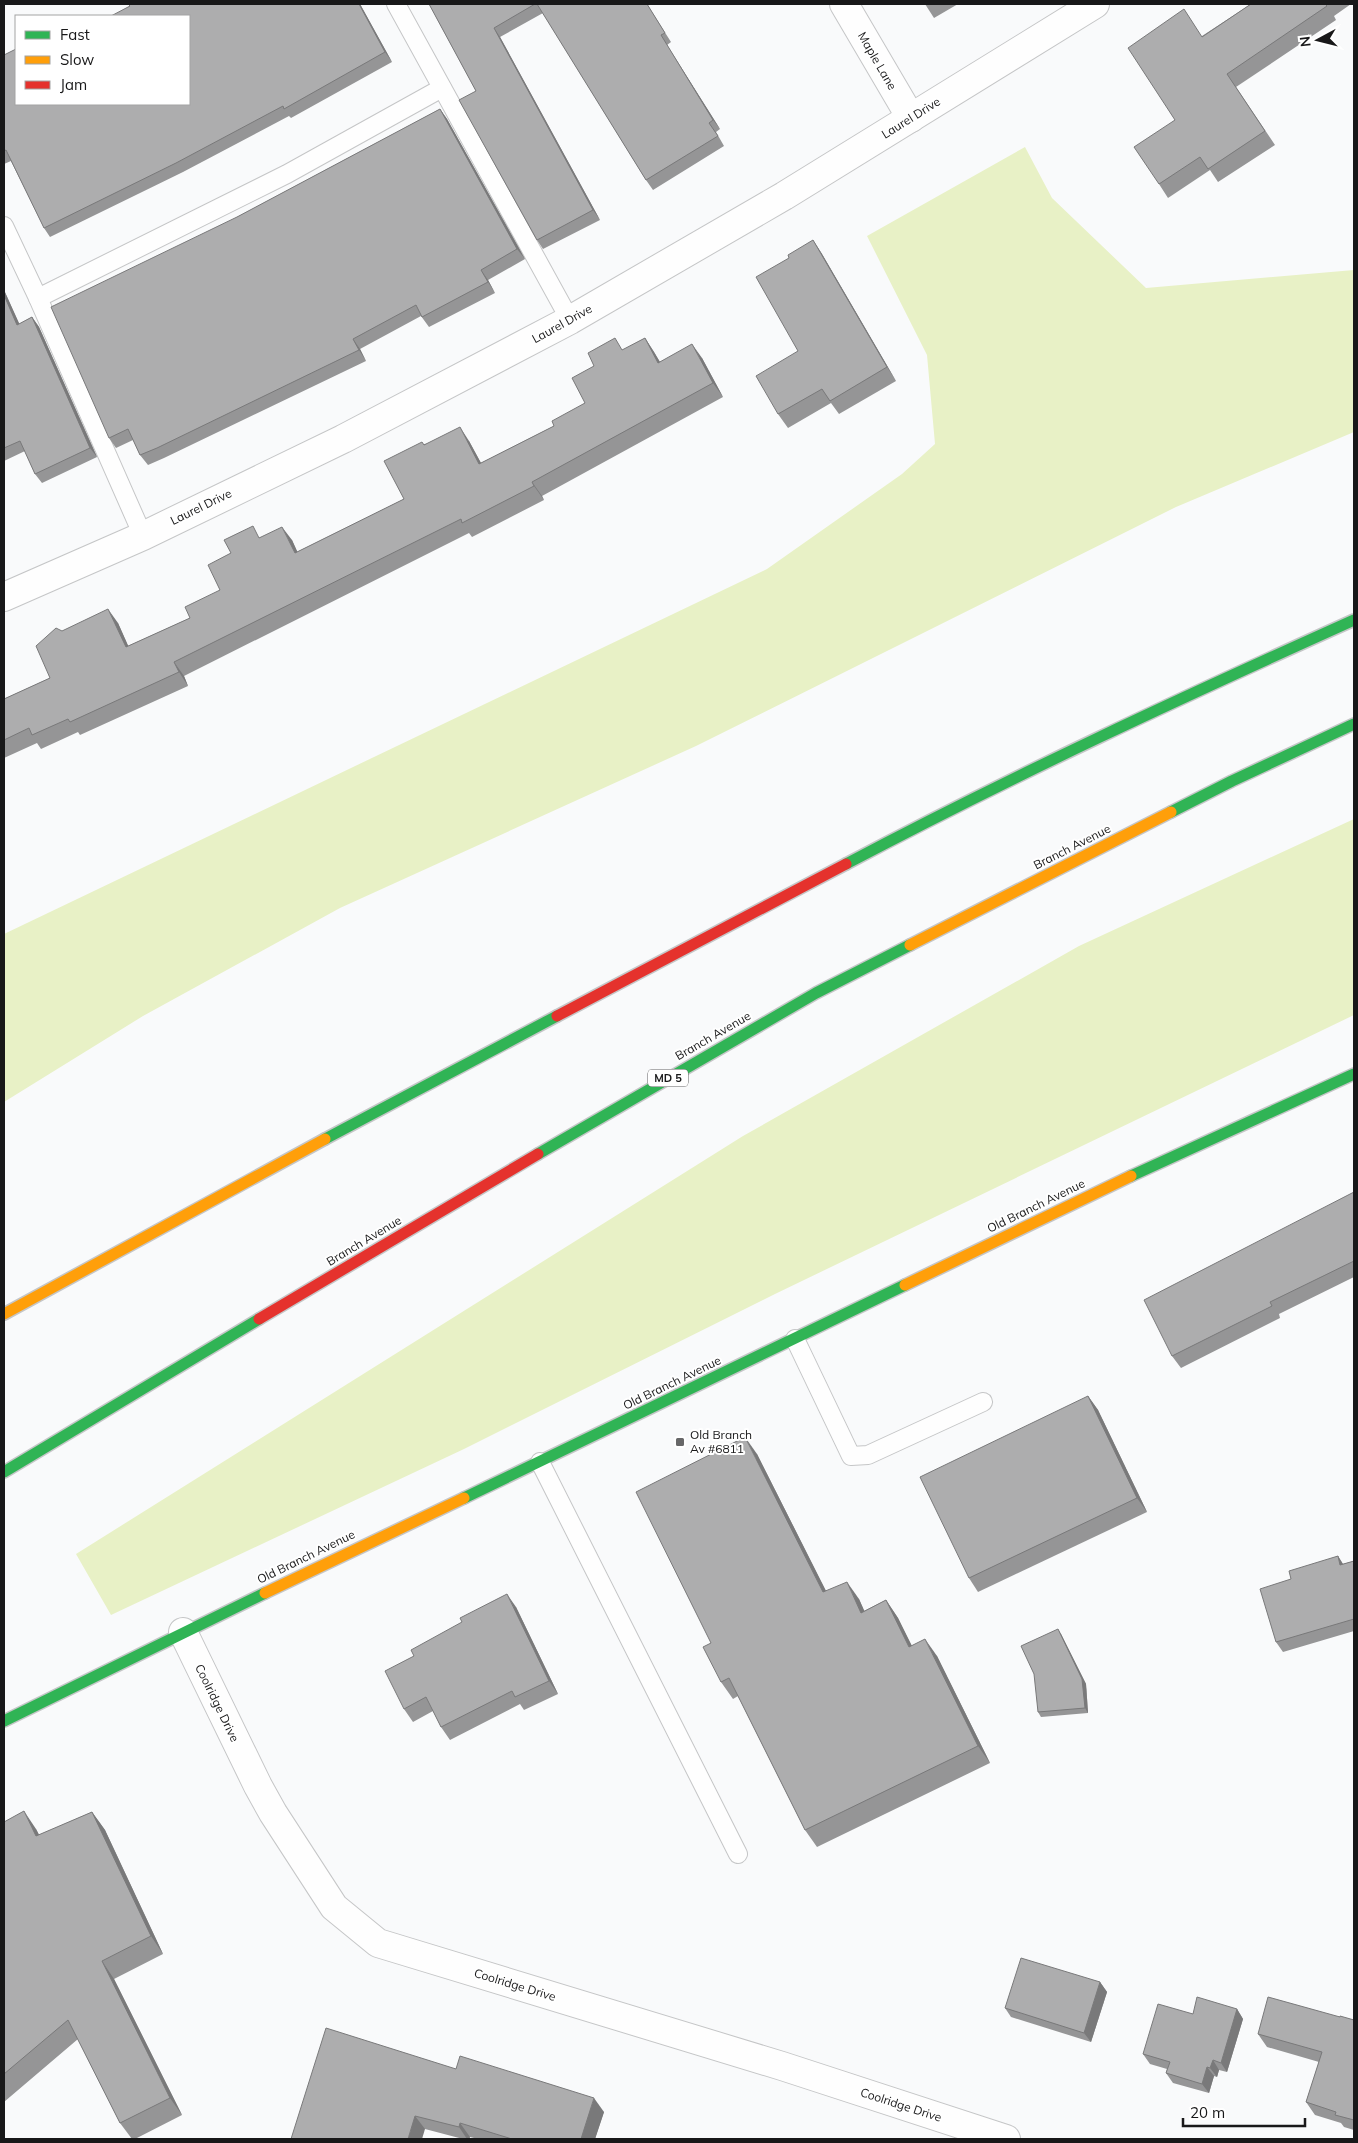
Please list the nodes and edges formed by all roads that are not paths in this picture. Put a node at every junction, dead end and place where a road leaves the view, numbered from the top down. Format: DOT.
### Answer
graph roads {
  1 [pos="396,4"];
  2 [pos="844,4"];
  3 [pos="1095,4"];
  4 [pos="442,88"];
  5 [pos="911,118"];
  6 [pos="4,226"];
  7 [pos="38,298"];
  8 [pos="570,320"];
  9 [pos="142,536"];
  10 [pos="4,597"];
  11 [pos="1354,620"];
  12 [pos="1354,724"];
  13 [pos="1354,1074"];
  14 [pos="4,1314"];
  15 [pos="795,1339"];
  16 [pos="983,1402"];
  17 [pos="540,1462"];
  18 [pos="4,1472"];
  19 [pos="183,1632"];
  20 [pos="4,1721"];
  21 [pos="738,1854"];
  22 [pos="1006,2139"];
  1 -- 4 [label="lane"];
  2 -- 5 [label="street, Maple Lane"];
  3 -- 5 [label="street, Laurel Drive"];
  4 -- 7 [label="lane"];
  4 -- 8 [label="lane"];
  5 -- 8 [label="street, Laurel Drive"];
  6 -- 7 [label="lane"];
  7 -- 9 [label="lane"];
  8 -- 9 [label="street, Laurel Drive"];
  9 -- 10 [label="street, Laurel Drive"];
  11 -- 14 [label="main road"];
  12 -- 18 [label="main road, Branch Avenue / MD 5"];
  13 -- 15 [label="main road, Old Branch Avenue"];
  15 -- 16 [label="lane"];
  15 -- 17 [label="main road, Old Branch Avenue"];
  17 -- 19 [label="main road, Old Branch Avenue"];
  17 -- 21 [label="lane"];
  19 -- 20 [label="main road, Old Branch Avenue"];
  19 -- 22 [label="street, Coolridge Drive"];
}
